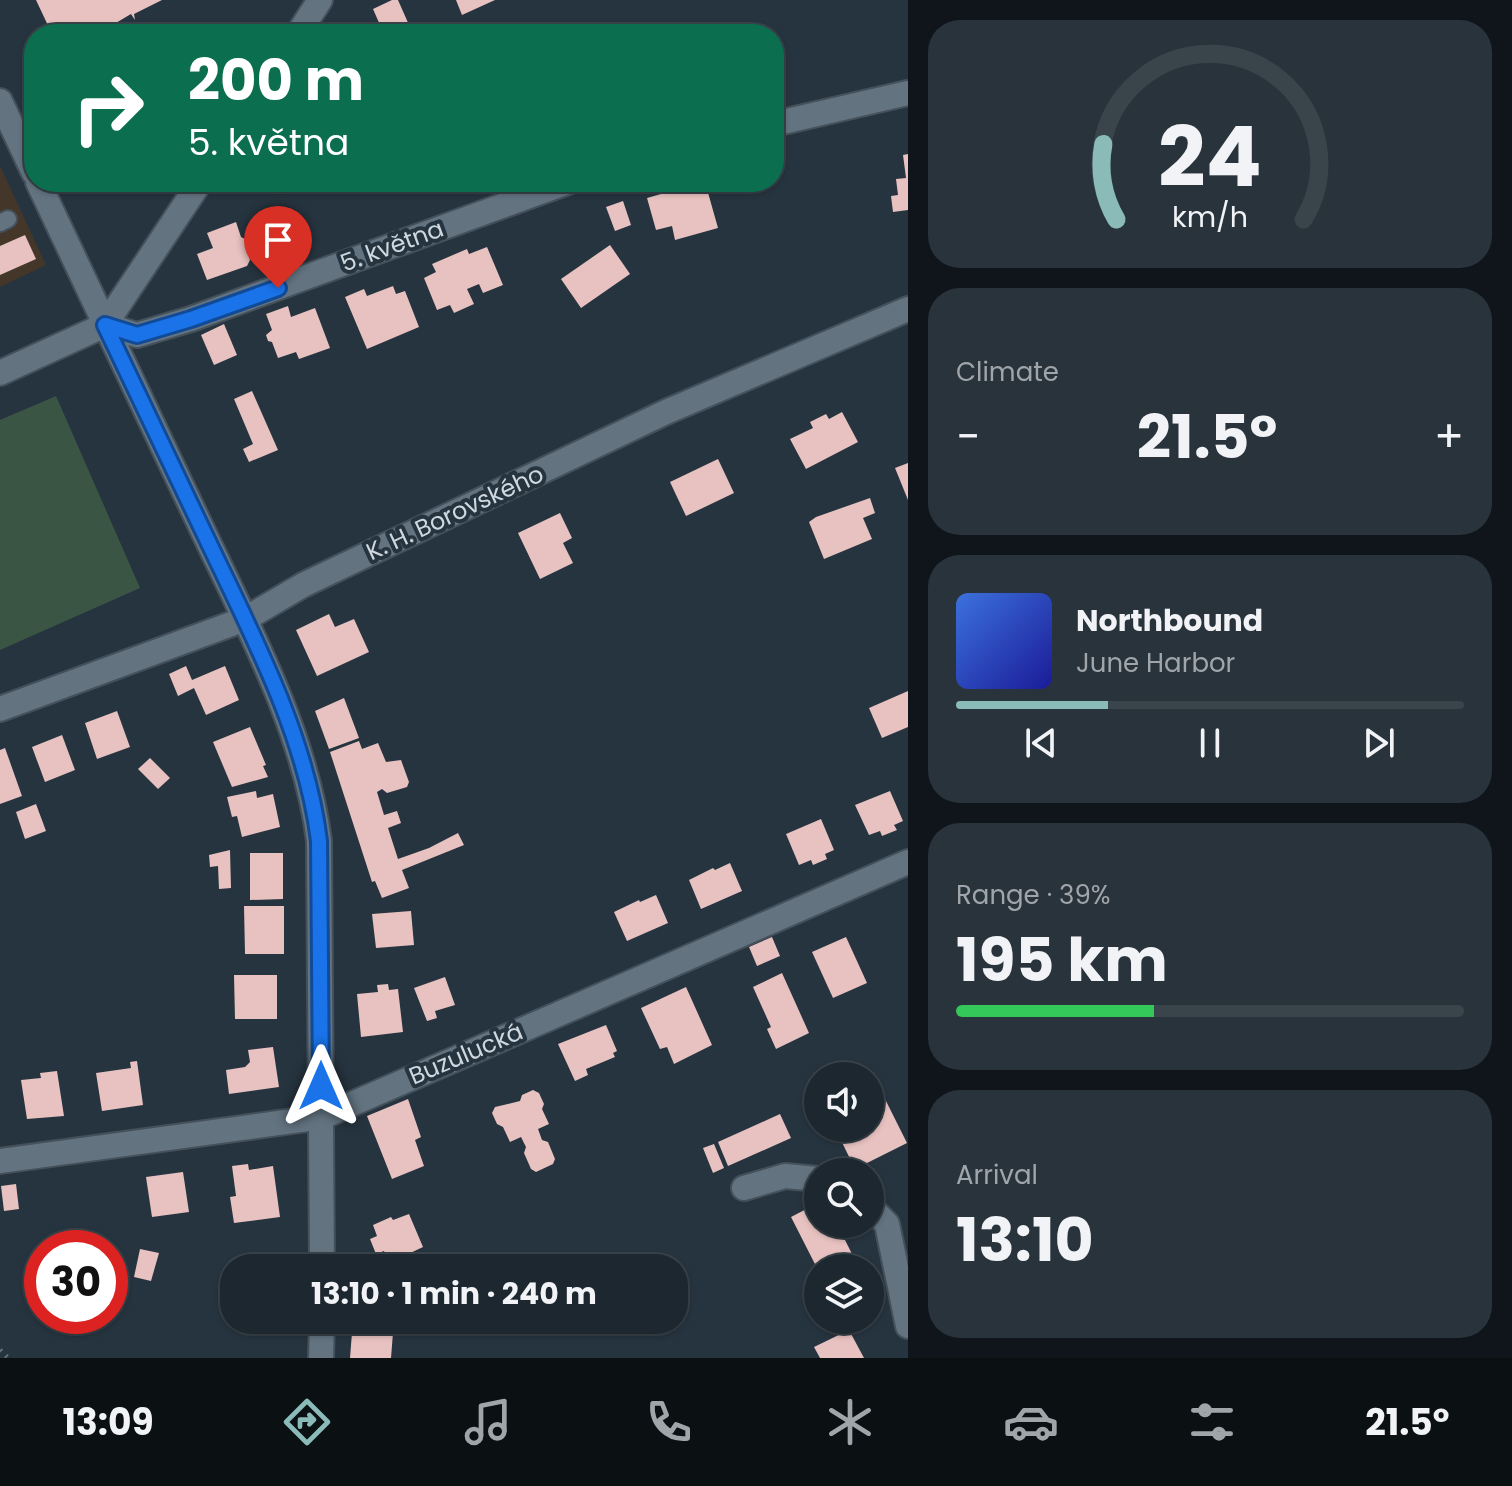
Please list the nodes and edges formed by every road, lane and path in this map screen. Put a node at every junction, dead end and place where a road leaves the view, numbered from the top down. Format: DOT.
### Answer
graph roads {
  1 [pos="320,0"];
  2 [pos="304,24"];
  3 [pos="908,93"];
  4 [pos="0,101"];
  5 [pos="784,122"];
  6 [pos="24,152"];
  7 [pos="43,192"];
  8 [pos="193,192"];
  9 [pos="540,192"];
  10 [pos="908,309"];
  11 [pos="105,325"];
  12 [pos="0,373"];
  13 [pos="245,619"];
  14 [pos="0,709"];
  15 [pos="908,862"];
  16 [pos="322,1117"];
  17 [pos="0,1161"];
  18 [pos="804,1178"];
  19 [pos="744,1188"];
  20 [pos="884,1221"];
  21 [pos="322,1254"];
  22 [pos="908,1326"];
  23 [pos="322,1334"];
  24 [pos="0,1350"];
  25 [pos="8,1358"];
  26 [pos="321,1358"];
  1 -- 2 [label="street"];
  3 -- 5 [label="street"];
  4 -- 6 [label="street"];
  7 -- 11 [label="street"];
  8 -- 11 [label="street"];
  9 -- 11 [label="street, 5. května"];
  10 -- 13 [label="street, K. H. Borovského"];
  11 -- 12 [label="street"];
  11 -- 13 [label="street"];
  13 -- 14 [label="street, K. H. Borovského"];
  13 -- 16 [label="street"];
  15 -- 16 [label="street, Buzulucká"];
  16 -- 17 [label="street, Buzulucká"];
  16 -- 21 [label="street"];
  18 -- 19 [label="street"];
  20 -- 22 [label="street"];
  23 -- 26 [label="street"];
  24 -- 25 [label="path"];
}
